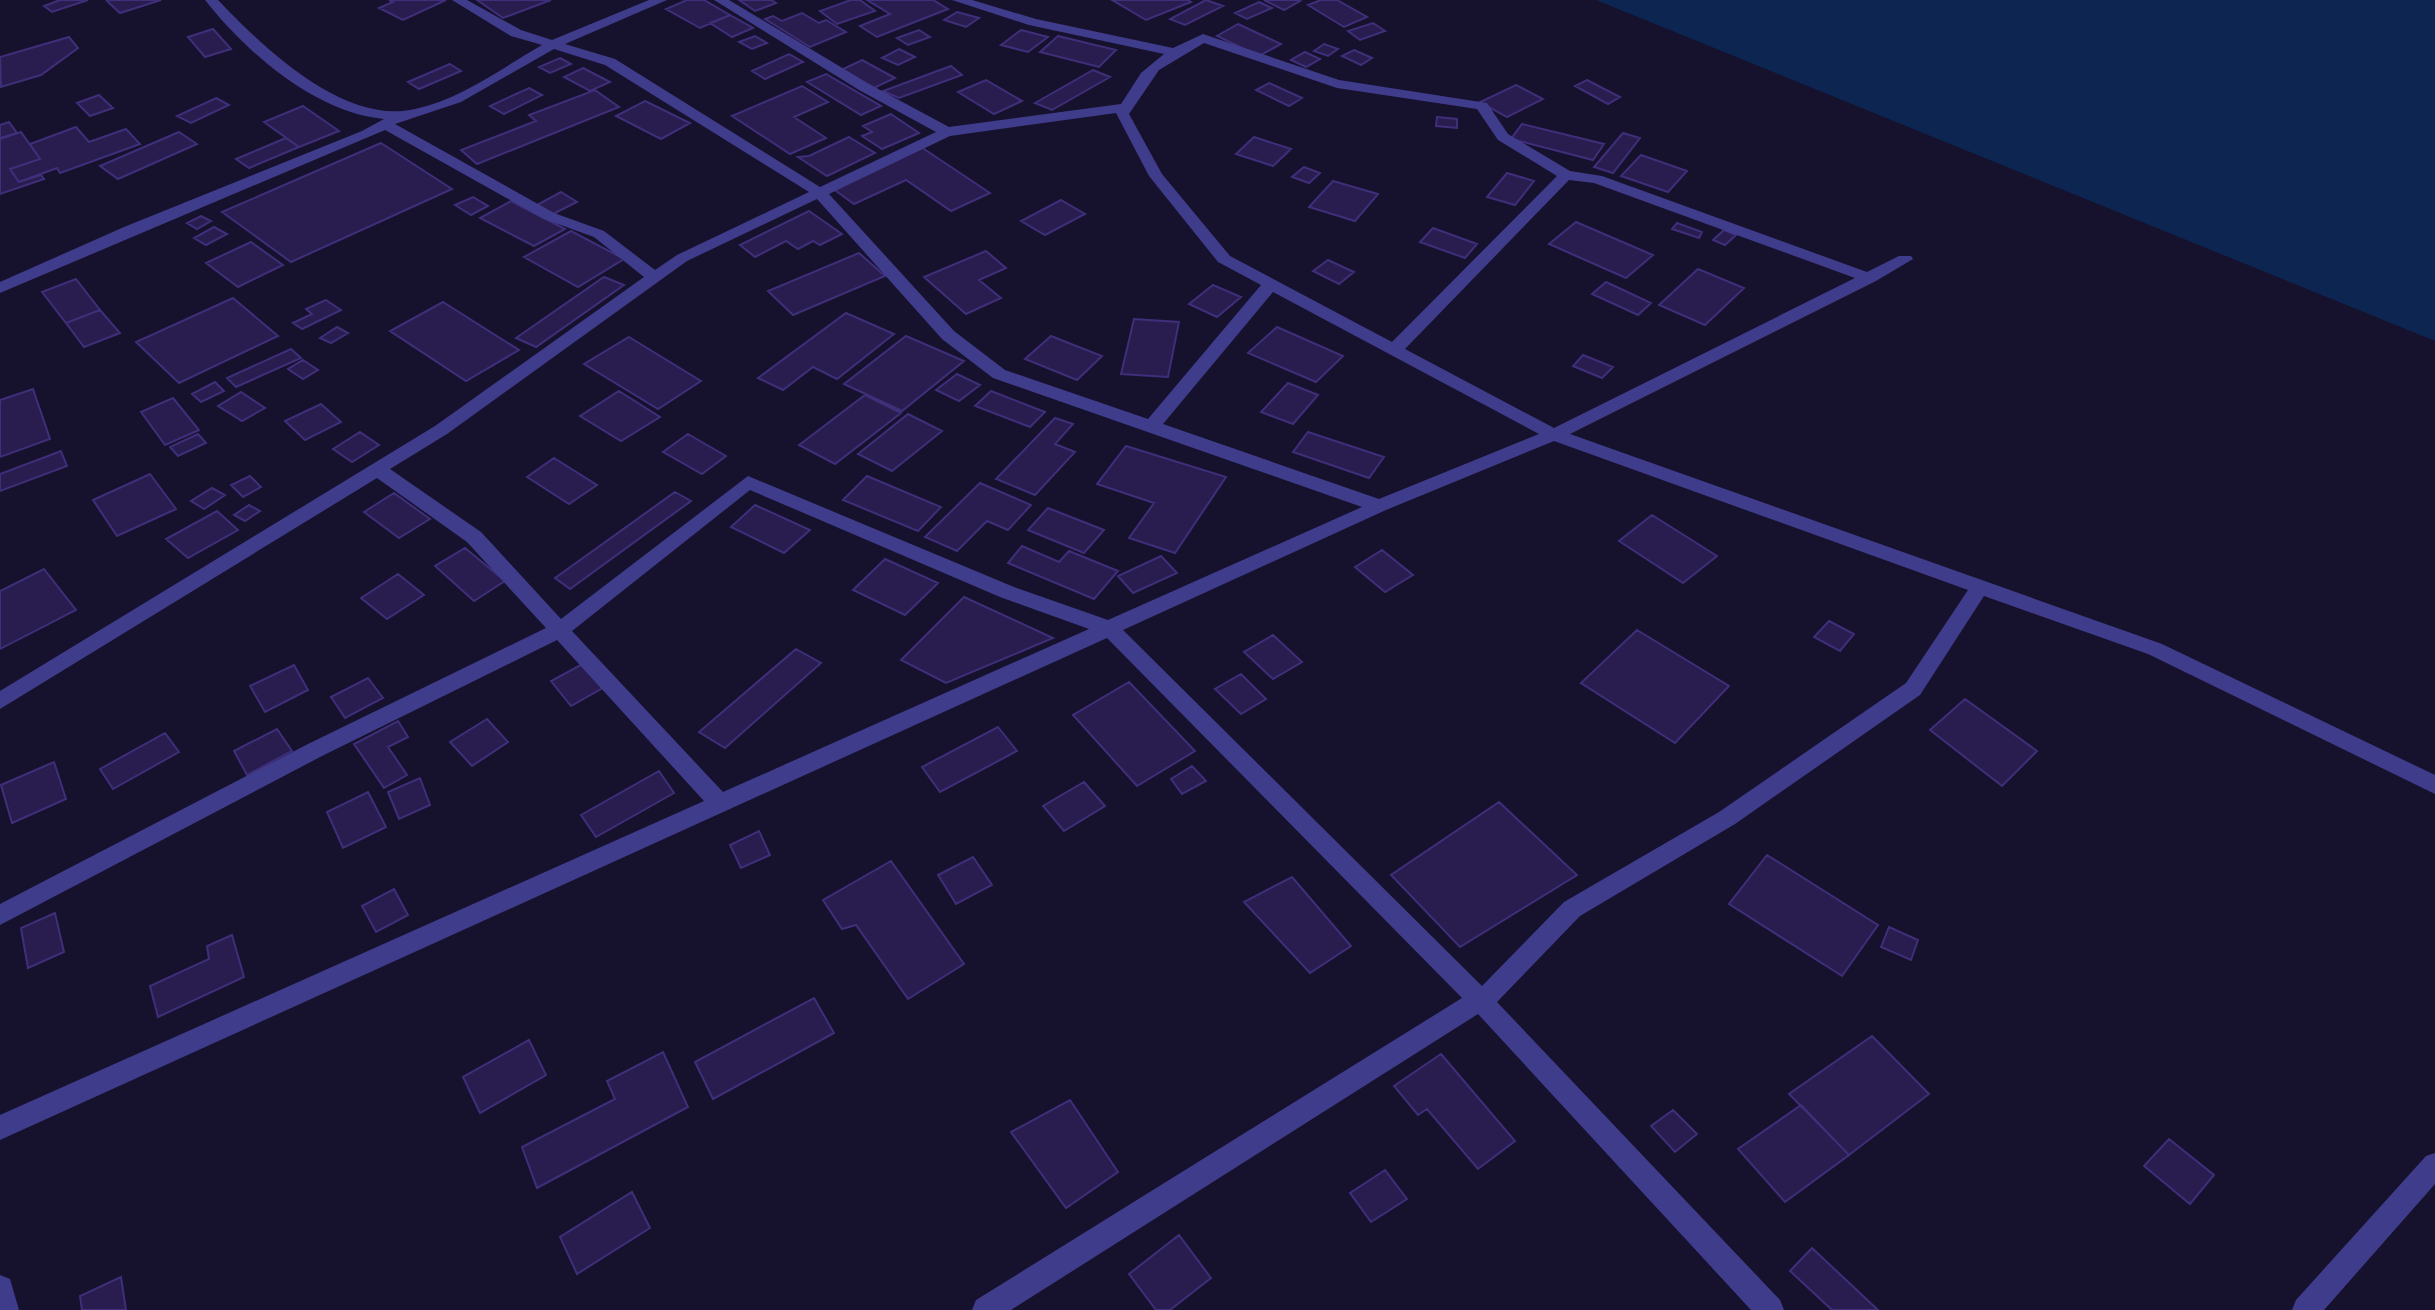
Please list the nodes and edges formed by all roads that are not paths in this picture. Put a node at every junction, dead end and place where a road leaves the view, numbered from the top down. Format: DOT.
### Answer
graph roads {
  1 [pos="211,0"];
  2 [pos="458,0"];
  3 [pos="661,0"];
  4 [pos="720,0"];
  5 [pos="958,0"];
  6 [pos="552,45"];
  7 [pos="1174,52"];
  8 [pos="1126,107"];
  9 [pos="400,116"];
  10 [pos="384,124"];
  11 [pos="947,132"];
  12 [pos="1566,175"];
  13 [pos="819,192"];
  14 [pos="1905,259"];
  15 [pos="655,278"];
  16 [pos="1870,278"];
  17 [pos="1271,284"];
  18 [pos="0,288"];
  19 [pos="1395,349"];
  20 [pos="1150,428"];
  21 [pos="1554,435"];
  22 [pos="377,469"];
  23 [pos="1380,506"];
  24 [pos="1980,587"];
  25 [pos="1109,628"];
  26 [pos="561,629"];
  27 [pos="0,701"];
  28 [pos="2435,785"];
  29 [pos="720,804"];
  30 [pos="0,915"];
  31 [pos="1480,1000"];
  32 [pos="0,1128"];
  33 [pos="2435,1165"];
  34 [pos="0,1289"];
  35 [pos="5,1310"];
  36 [pos="986,1310"];
  37 [pos="1770,1310"];
  38 [pos="2306,1310"];
  1 -- 9 [label="street"];
  2 -- 6 [label="street"];
  3 -- 6 [label="street"];
  4 -- 11 [label="street"];
  5 -- 7 [label="street"];
  6 -- 9 [label="street"];
  6 -- 13 [label="street"];
  7 -- 8 [label="street"];
  7 -- 12 [label="street"];
  8 -- 11 [label="street"];
  8 -- 17 [label="street"];
  9 -- 10 [label="street"];
  10 -- 15 [label="street"];
  10 -- 18 [label="street"];
  11 -- 13 [label="street"];
  12 -- 16 [label="street"];
  12 -- 19 [label="street"];
  13 -- 15 [label="street"];
  13 -- 20 [label="street"];
  14 -- 16 [label="street"];
  15 -- 22 [label="street"];
  16 -- 21 [label="street"];
  17 -- 19 [label="street"];
  17 -- 20 [label="street"];
  19 -- 21 [label="street"];
  20 -- 23 [label="street"];
  21 -- 23 [label="street"];
  21 -- 24 [label="street"];
  22 -- 26 [label="street"];
  22 -- 27 [label="street"];
  23 -- 25 [label="street"];
  24 -- 28 [label="street"];
  24 -- 31 [label="street"];
  25 -- 26 [label="street"];
  25 -- 29 [label="street"];
  25 -- 31 [label="street"];
  26 -- 29 [label="street"];
  26 -- 30 [label="street"];
  29 -- 32 [label="street"];
  31 -- 36 [label="street"];
  31 -- 37 [label="street"];
  33 -- 38 [label="street"];
  34 -- 35 [label="street"];
}
